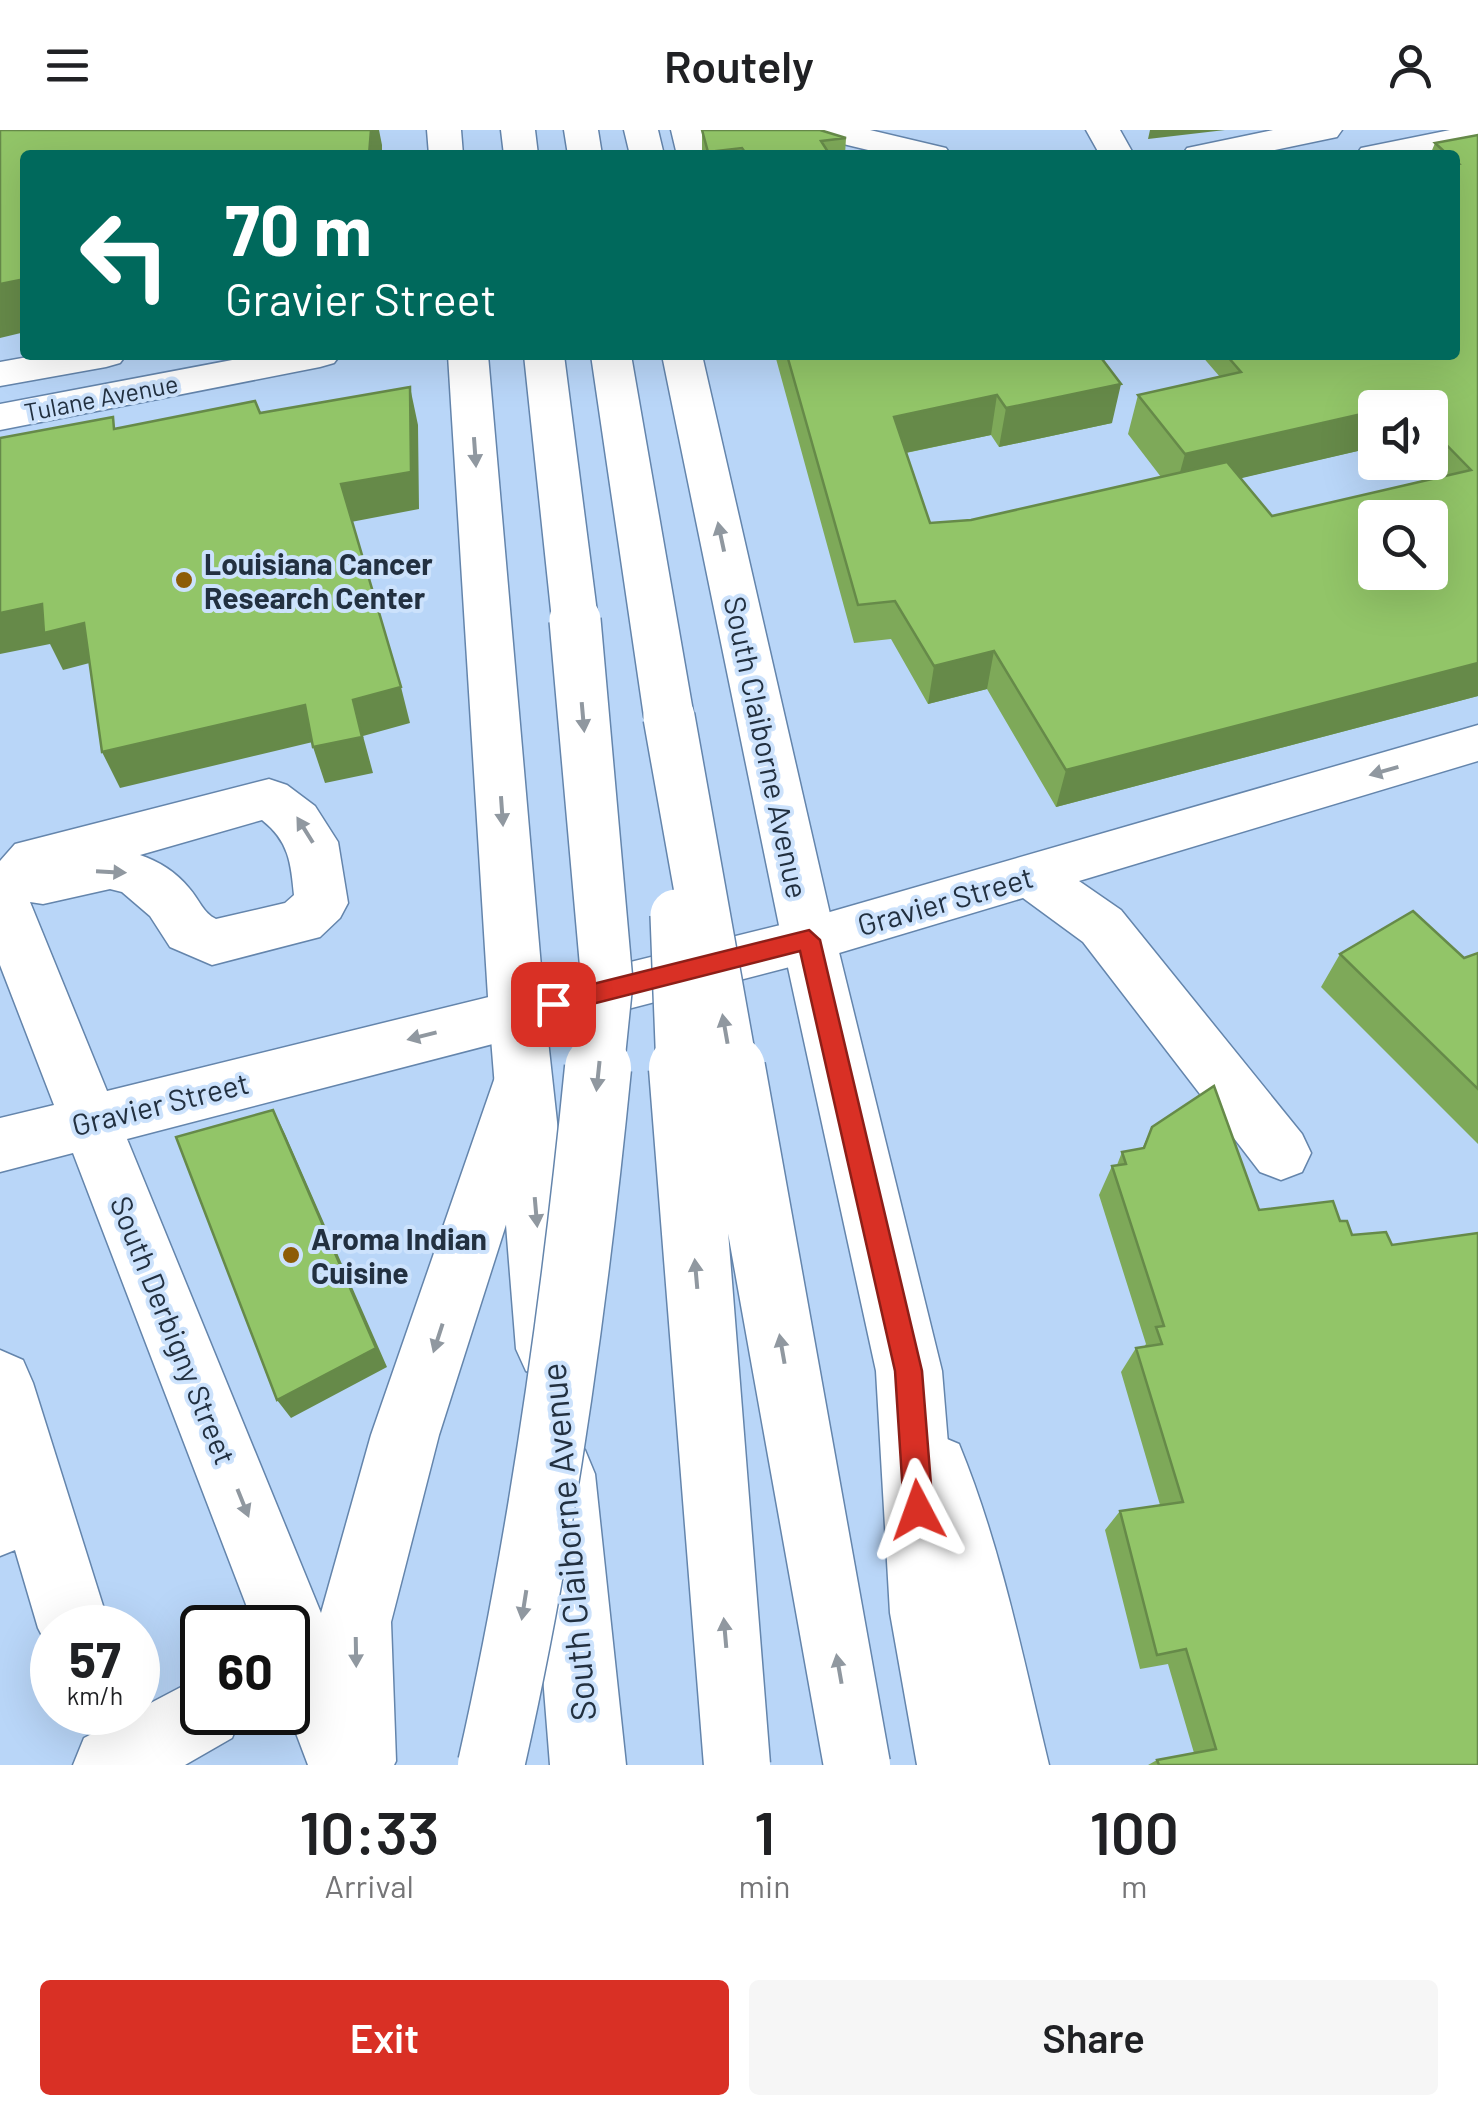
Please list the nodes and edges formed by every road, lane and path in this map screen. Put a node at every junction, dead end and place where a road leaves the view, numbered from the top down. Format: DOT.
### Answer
graph roads {
  1 [pos="826,130"];
  2 [pos="1325,130"];
  3 [pos="1478,135"];
  4 [pos="1247,138"];
  5 [pos="912,150"];
  6 [pos="1213,150"];
  7 [pos="1399,150"];
  8 [pos="78,360"];
  9 [pos="294,360"];
  10 [pos="468,360"];
  11 [pos="545,360"];
  12 [pos="611,360"];
  13 [pos="683,360"];
  14 [pos="0,374"];
  15 [pos="0,417"];
  16 [pos="668,717"];
  17 [pos="1478,743"];
  18 [pos="1030,875"];
  19 [pos="5,886"];
  20 [pos="809,940"];
  21 [pos="516,1013"];
  22 [pos="523,1080"];
  23 [pos="90,1120"];
  24 [pos="0,1145"];
  25 [pos="1280,1153"];
  26 [pos="908,1371"];
  27 [pos="0,1384"];
  28 [pos="18,1512"];
  29 [pos="63,1605"];
  30 [pos="274,1605"];
  31 [pos="310,1692"];
  32 [pos="180,1727"];
  33 [pos="111,1765"];
  34 [pos="346,1765"];
  35 [pos="358,1765"];
  36 [pos="491,1765"];
  37 [pos="588,1765"];
  38 [pos="737,1765"];
  39 [pos="857,1765"];
  40 [pos="955,1765"];
  41 [pos="1011,1765"];
  1 -- 5 [label="main road"];
  2 -- 4 [label="main road"];
  3 -- 7 [label="main road"];
  4 -- 6 [label="main road"];
  8 -- 14 [label="main road, Tulane Avenue"];
  9 -- 15 [label="main road, Tulane Avenue"];
  10 -- 21 [label="main road, South Claiborne Avenue, one-way"];
  11 -- 36 [label="main road, one-way, bridge"];
  12 -- 16 [label="main road"];
  20 -- 13 [label="main road, South Claiborne Avenue, one-way"];
  38 -- 16 [label="main road, one-way, bridge"];
  39 -- 16 [label="main road, one-way, bridge"];
  17 -- 18 [label="main road, Gravier Street, one-way"];
  18 -- 20 [label="main road, Gravier Street"];
  18 -- 25 [label="main road"];
  19 -- 19 [label="main road, one-way"];
  19 -- 23 [label="main road, South Derbigny Street"];
  20 -- 21 [label="main road, Gravier Street"];
  20 -- 26 [label="main road, South Claiborne Avenue"];
  21 -- 22 [label="main road, South Claiborne Avenue"];
  21 -- 23 [label="main road, Gravier Street, one-way"];
  22 -- 35 [label="main road, South Claiborne Avenue, one-way"];
  22 -- 37 [label="main road, South Claiborne Avenue, one-way"];
  23 -- 24 [label="main road, Gravier Street"];
  23 -- 30 [label="main road, South Derbigny Street, one-way"];
  26 -- 40 [label="main road, South Claiborne Avenue"];
  26 -- 41 [label="main road, South Claiborne Avenue"];
  27 -- 28 [label="main road"];
  28 -- 29 [label="main road"];
  31 -- 34 [label="main road, South Derbigny Street"];
  32 -- 33 [label="main road"];
}
